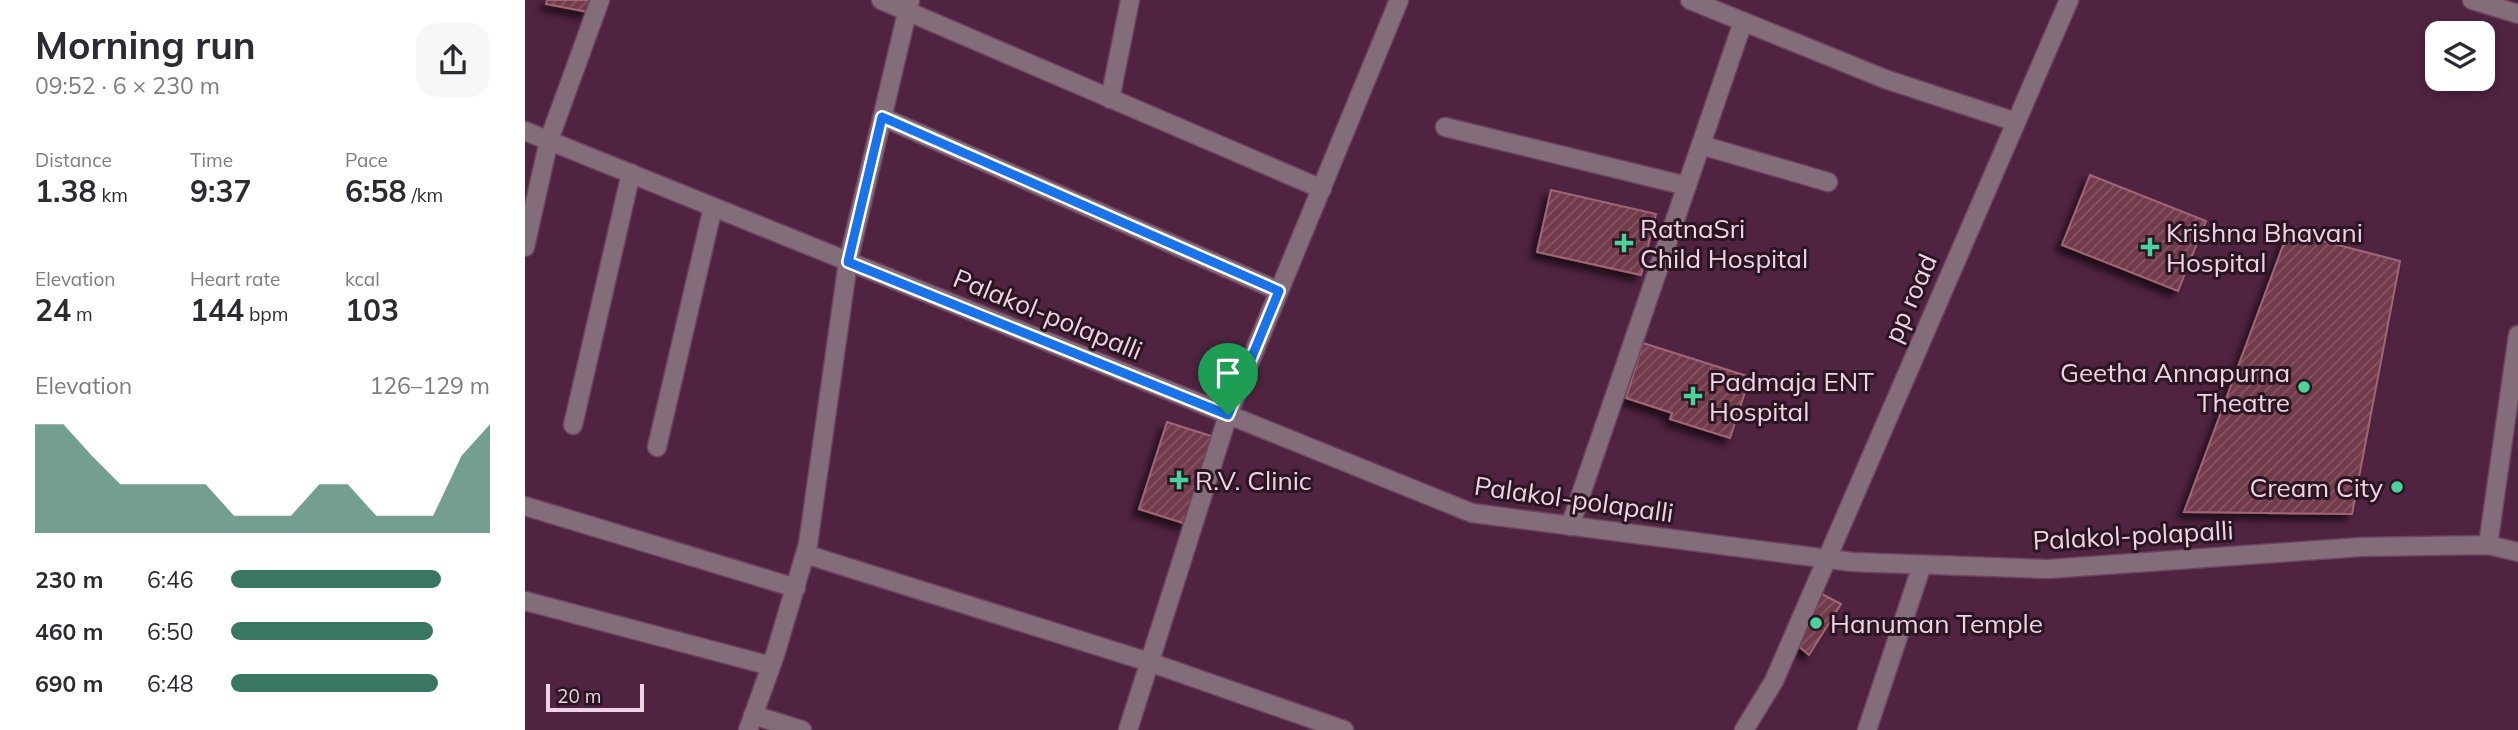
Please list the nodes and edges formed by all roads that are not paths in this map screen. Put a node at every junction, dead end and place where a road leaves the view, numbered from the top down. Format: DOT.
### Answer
graph roads {
  1 [pos="600,0"];
  2 [pos="881,0"];
  3 [pos="1130,0"];
  4 [pos="1399,0"];
  5 [pos="1690,0"];
  6 [pos="2069,0"];
  7 [pos="2472,0"];
  8 [pos="909,6"];
  9 [pos="2518,14"];
  10 [pos="1743,22"];
  11 [pos="1110,99"];
  12 [pos="882,117"];
  13 [pos="2016,122"];
  14 [pos="1445,127"];
  15 [pos="525,131"];
  16 [pos="549,140"];
  17 [pos="1701,145"];
  18 [pos="631,173"];
  19 [pos="1828,182"];
  20 [pos="1687,186"];
  21 [pos="1322,189"];
  22 [pos="713,207"];
  23 [pos="525,247"];
  24 [pos="848,262"];
  25 [pos="1279,291"];
  26 [pos="2518,335"];
  27 [pos="1228,415"];
  28 [pos="573,425"];
  29 [pos="657,447"];
  30 [pos="525,506"];
  31 [pos="1570,526"];
  32 [pos="2488,545"];
  33 [pos="2518,552"];
  34 [pos="805,554"];
  35 [pos="1825,559"];
  36 [pos="1922,565"];
  37 [pos="796,589"];
  38 [pos="525,601"];
  39 [pos="1149,662"];
  40 [pos="771,666"];
  41 [pos="750,722"];
  42 [pos="802,730"];
  43 [pos="1128,730"];
  44 [pos="1344,730"];
  45 [pos="1744,730"];
  46 [pos="1867,730"];
  1 -- 16 [label="street"];
  2 -- 8 [label="street"];
  3 -- 11 [label="street"];
  4 -- 21 [label="street"];
  5 -- 10 [label="street"];
  6 -- 13 [label="street, pp road"];
  7 -- 9 [label="street"];
  8 -- 11 [label="street"];
  8 -- 12 [label="street"];
  10 -- 13 [label="street"];
  10 -- 17 [label="street"];
  11 -- 21 [label="street"];
  12 -- 24 [label="street"];
  12 -- 25 [label="street"];
  13 -- 35 [label="street, pp road"];
  14 -- 20 [label="street"];
  15 -- 16 [label="street, Palakol-polapalli"];
  16 -- 18 [label="street, Palakol-polapalli"];
  16 -- 23 [label="street"];
  17 -- 19 [label="street"];
  17 -- 20 [label="street"];
  18 -- 22 [label="street, Palakol-polapalli"];
  18 -- 28 [label="street"];
  20 -- 31 [label="street"];
  21 -- 25 [label="street"];
  22 -- 24 [label="street, Palakol-polapalli"];
  22 -- 29 [label="street"];
  24 -- 27 [label="street, Palakol-polapalli"];
  24 -- 34 [label="street"];
  25 -- 27 [label="street"];
  26 -- 32 [label="street"];
  27 -- 31 [label="street, Palakol-polapalli"];
  27 -- 39 [label="street"];
  30 -- 37 [label="street"];
  31 -- 35 [label="street, Palakol-polapalli"];
  32 -- 33 [label="street, Palakol-polapalli"];
  32 -- 36 [label="street, Palakol-polapalli"];
  34 -- 37 [label="street"];
  34 -- 39 [label="street"];
  35 -- 36 [label="street, Palakol-polapalli"];
  35 -- 45 [label="street, pp road"];
  36 -- 46 [label="street"];
  37 -- 40 [label="street"];
  38 -- 40 [label="street"];
  39 -- 43 [label="street"];
  39 -- 44 [label="street"];
  40 -- 41 [label="street"];
  41 -- 42 [label="street"];
}
